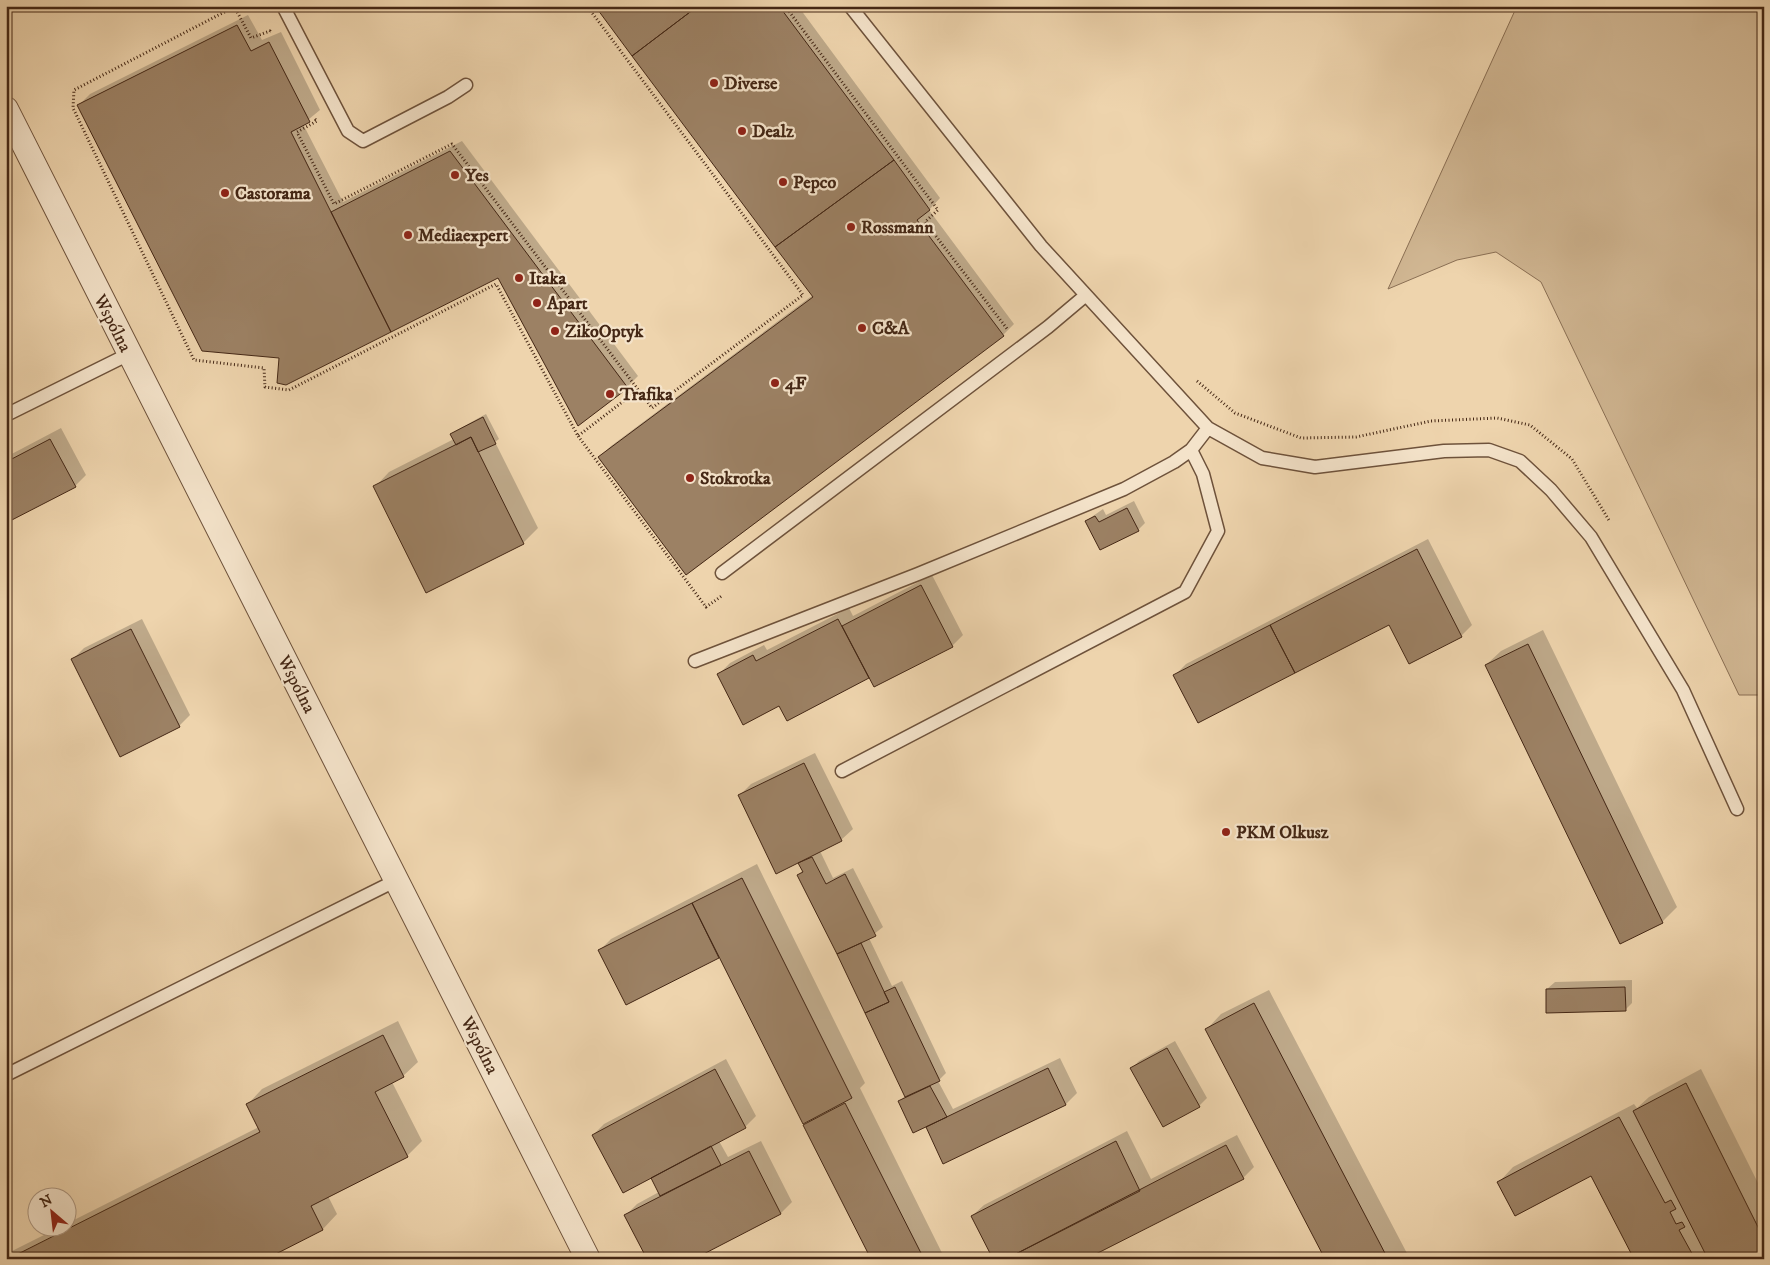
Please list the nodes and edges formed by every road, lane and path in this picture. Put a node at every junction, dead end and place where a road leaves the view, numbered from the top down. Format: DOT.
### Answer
graph roads {
  1 [pos="234,6"];
  2 [pos="283,6"];
  3 [pos="587,6"];
  4 [pos="785,6"];
  5 [pos="850,6"];
  6 [pos="274,39"];
  7 [pos="466,85"];
  8 [pos="6,109"];
  9 [pos="312,113"];
  10 [pos="1086,296"];
  11 [pos="1013,336"];
  12 [pos="129,354"];
  13 [pos="1190,375"];
  14 [pos="638,390"];
  15 [pos="6,416"];
  16 [pos="1208,428"];
  17 [pos="578,436"];
  18 [pos="1191,450"];
  19 [pos="1610,522"];
  20 [pos="722,573"];
  21 [pos="729,590"];
  22 [pos="695,661"];
  23 [pos="842,772"];
  24 [pos="1737,809"];
  25 [pos="397,880"];
  26 [pos="6,1075"];
  27 [pos="588,1259"];
  1 -- 6 [label="path"];
  1 -- 17 [label="path"];
  2 -- 7 [label="lane"];
  3 -- 14 [label="path"];
  4 -- 11 [label="path"];
  5 -- 10 [label="lane"];
  8 -- 12 [label="street, Wspólna"];
  9 -- 14 [label="path"];
  10 -- 16 [label="lane"];
  10 -- 20 [label="lane"];
  12 -- 15 [label="lane"];
  12 -- 25 [label="street, Wspólna"];
  13 -- 19 [label="path"];
  14 -- 17 [label="path"];
  16 -- 18 [label="lane"];
  16 -- 24 [label="lane"];
  17 -- 21 [label="path"];
  18 -- 22 [label="lane"];
  18 -- 23 [label="lane"];
  25 -- 26 [label="lane"];
  25 -- 27 [label="street, Wspólna"];
}
